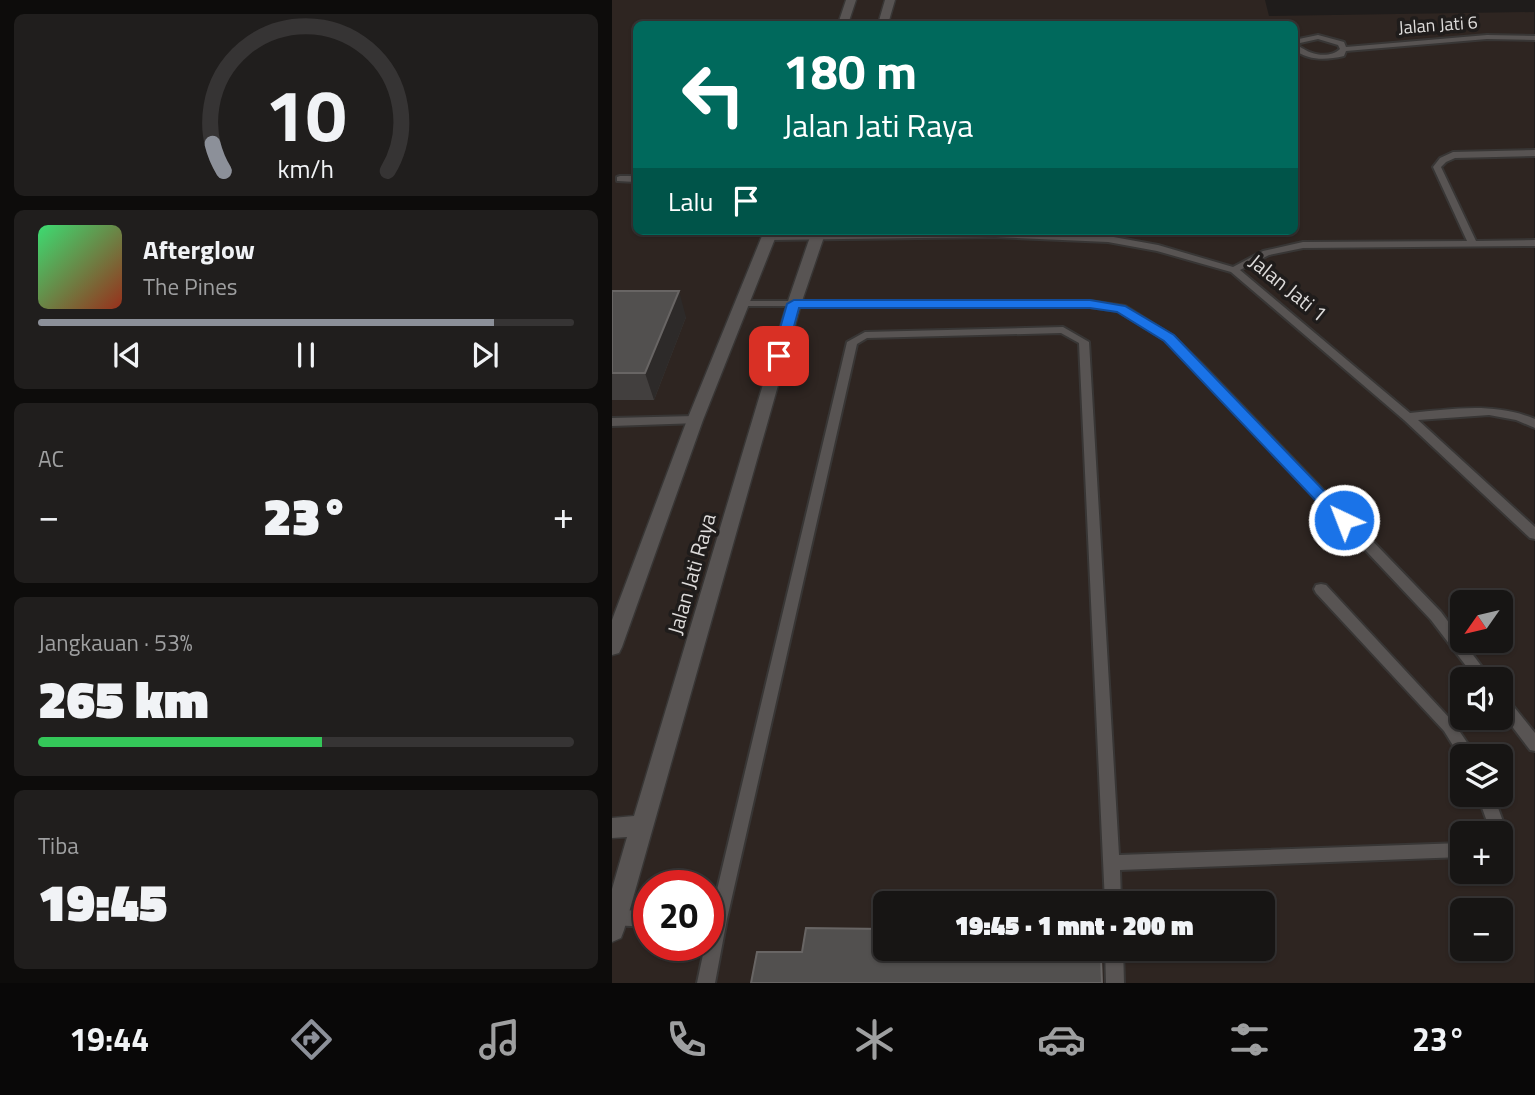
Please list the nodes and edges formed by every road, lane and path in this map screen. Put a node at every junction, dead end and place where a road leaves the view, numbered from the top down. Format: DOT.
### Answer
graph roads {
  1 [pos="851,0"];
  2 [pos="890,0"];
  3 [pos="844,21"];
  4 [pos="884,21"];
  5 [pos="1534,38"];
  6 [pos="1298,42"];
  7 [pos="1345,49"];
  8 [pos="1298,53"];
  9 [pos="1534,153"];
  10 [pos="620,179"];
  11 [pos="633,179"];
  12 [pos="950,235"];
  13 [pos="1018,235"];
  14 [pos="817,238"];
  15 [pos="768,239"];
  16 [pos="1534,243"];
  17 [pos="1473,244"];
  18 [pos="1234,270"];
  19 [pos="745,296"];
  20 [pos="796,296"];
  21 [pos="1408,417"];
  22 [pos="695,420"];
  23 [pos="612,422"];
  24 [pos="1534,424"];
  25 [pos="1534,535"];
  26 [pos="1321,589"];
  27 [pos="612,647"];
  28 [pos="1475,667"];
  29 [pos="1513,717"];
  30 [pos="1460,744"];
  31 [pos="1534,746"];
  32 [pos="642,827"];
  33 [pos="612,828"];
  34 [pos="1450,850"];
  35 [pos="1112,863"];
  36 [pos="724,877"];
  37 [pos="1113,891"];
  38 [pos="633,921"];
  39 [pos="614,924"];
  40 [pos="709,961"];
  41 [pos="1114,961"];
  42 [pos="706,983"];
  43 [pos="1115,983"];
  1 -- 3 [label="street"];
  2 -- 4 [label="street"];
  5 -- 7 [label="lane, Jalan Jati 6"];
  6 -- 7 [label="lane"];
  7 -- 8 [label="lane"];
  9 -- 17 [label="lane"];
  10 -- 11 [label="lane"];
  12 -- 14 [label="lane, Jalan Jati 1"];
  13 -- 18 [label="lane, Jalan Jati 1"];
  14 -- 15 [label="lane"];
  14 -- 20 [label="street, Jalan Jati Raya"];
  15 -- 19 [label="street"];
  16 -- 17 [label="lane"];
  17 -- 18 [label="lane"];
  18 -- 21 [label="lane, Jalan Jati 1"];
  19 -- 20 [label="lane"];
  19 -- 22 [label="street"];
  20 -- 28 [label="lane"];
  20 -- 32 [label="street, Jalan Jati Raya"];
  21 -- 24 [label="lane"];
  21 -- 25 [label="lane, Jalan Jati 1"];
  22 -- 23 [label="lane"];
  22 -- 27 [label="street"];
  26 -- 30 [label="lane"];
  29 -- 31 [label="lane"];
  32 -- 33 [label="street"];
  32 -- 39 [label="street, Jalan Jati Raya"];
  34 -- 35 [label="lane"];
  35 -- 36 [label="lane"];
  35 -- 37 [label="lane"];
  38 -- 39 [label="lane"];
  40 -- 42 [label="lane"];
  41 -- 43 [label="lane"];
}
